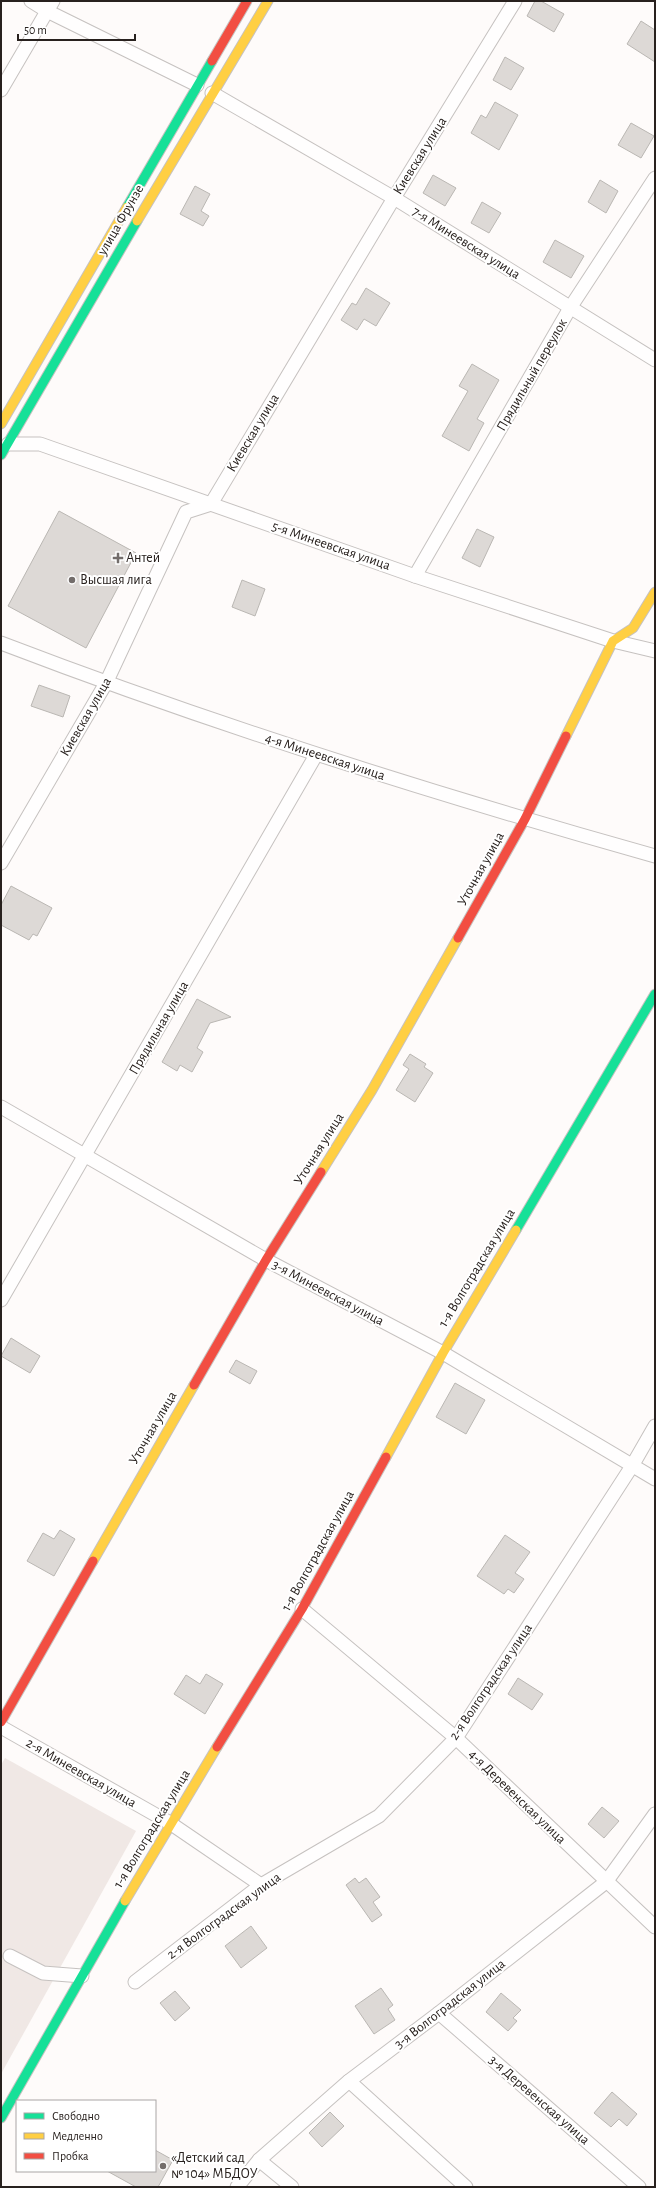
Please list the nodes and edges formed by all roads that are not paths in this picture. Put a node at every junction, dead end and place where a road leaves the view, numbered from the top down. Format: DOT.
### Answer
graph roads {
  1 [pos="31,1"];
  2 [pos="247,1"];
  3 [pos="268,1"];
  4 [pos="515,1"];
  5 [pos="50,6"];
  6 [pos="196,85"];
  7 [pos="1,90"];
  8 [pos="212,93"];
  9 [pos="655,178"];
  10 [pos="394,198"];
  11 [pos="570,308"];
  12 [pos="655,360"];
  13 [pos="1,424"];
  14 [pos="4,443"];
  15 [pos="1,455"];
  16 [pos="211,504"];
  17 [pos="415,576"];
  18 [pos="655,592"];
  19 [pos="613,641"];
  20 [pos="1,643"];
  21 [pos="655,651"];
  22 [pos="106,683"];
  23 [pos="316,755"];
  24 [pos="525,819"];
  25 [pos="655,856"];
  26 [pos="1,863"];
  27 [pos="655,994"];
  28 [pos="1,1107"];
  29 [pos="85,1156"];
  30 [pos="266,1260"];
  31 [pos="1,1300"];
  32 [pos="443,1353"];
  33 [pos="655,1426"];
  34 [pos="632,1466"];
  35 [pos="655,1479"];
  36 [pos="302,1609"];
  37 [pos="1,1722"];
  38 [pos="1,1727"];
  39 [pos="456,1738"];
  40 [pos="655,1814"];
  41 [pos="170,1823"];
  42 [pos="606,1882"];
  43 [pos="261,1885"];
  44 [pos="655,1927"];
  45 [pos="10,1956"];
  46 [pos="82,1976"];
  47 [pos="135,1982"];
  48 [pos="439,2013"];
  49 [pos="349,2081"];
  50 [pos="1,2118"];
  51 [pos="259,2160"];
  52 [pos="237,2187"];
  53 [pos="292,2187"];
  54 [pos="466,2187"];
  55 [pos="639,2187"];
  1 -- 5 [label="street"];
  2 -- 6 [label="main road, улица Фрунзе"];
  3 -- 8 [label="main road, улица Фрунзе"];
  4 -- 10 [label="street, Киевская улица"];
  5 -- 6 [label="street"];
  5 -- 7 [label="street"];
  6 -- 8 [label="main road"];
  6 -- 13 [label="main road, улица Фрунзе"];
  8 -- 10 [label="street, 7-я Минеевская улица"];
  8 -- 14 [label="main road, улица Фрунзе"];
  9 -- 11 [label="street, Прядильный переулок"];
  10 -- 11 [label="street, 7-я Минеевская улица"];
  10 -- 16 [label="street, Киевская улица"];
  11 -- 12 [label="street, 7-я Минеевская улица"];
  11 -- 17 [label="street, Прядильный переулок"];
  14 -- 15 [label="main road, улица Фрунзе"];
  14 -- 16 [label="street, 5-я Минеевская улица"];
  16 -- 17 [label="street, 5-я Минеевская улица"];
  16 -- 22 [label="street, Киевская улица"];
  17 -- 19 [label="street, 5-я Минеевская улица"];
  18 -- 19 [label="main road"];
  19 -- 21 [label="street, 5-я Минеевская улица"];
  19 -- 24 [label="main road, Уточная улица"];
  20 -- 22 [label="street, 4-я Минеевская улица"];
  22 -- 23 [label="street, 4-я Минеевская улица"];
  22 -- 26 [label="street, Киевская улица"];
  23 -- 24 [label="street, 4-я Минеевская улица"];
  23 -- 29 [label="street, Прядильная улица"];
  24 -- 25 [label="street, 4-я Минеевская улица"];
  24 -- 30 [label="main road, Уточная улица"];
  27 -- 32 [label="main road, 1-я Волгоградская улица"];
  28 -- 29 [label="street, 3-я Минеевская улица"];
  29 -- 30 [label="street, 3-я Минеевская улица"];
  29 -- 31 [label="street, Прядильная улица"];
  30 -- 32 [label="street, 3-я Минеевская улица"];
  30 -- 37 [label="main road, Уточная улица"];
  32 -- 34 [label="street, 3-я Минеевская улица"];
  32 -- 36 [label="main road, 1-я Волгоградская улица"];
  33 -- 34 [label="street, 2-я Волгоградская улица"];
  34 -- 35 [label="street, 3-я Минеевская улица"];
  34 -- 39 [label="street, 2-я Волгоградская улица"];
  36 -- 39 [label="street, 4-я Деревенская улица"];
  36 -- 41 [label="main road, 1-я Волгоградская улица"];
  38 -- 41 [label="street, 2-я Минеевская улица"];
  39 -- 42 [label="street, 4-я Деревенская улица"];
  39 -- 43 [label="street, 2-я Волгоградская улица"];
  40 -- 42 [label="street, 3-я Волгоградская улица"];
  41 -- 43 [label="street, 2-я Минеевская улица"];
  41 -- 46 [label="main road, 1-я Волгоградская улица"];
  42 -- 44 [label="street, 4-я Деревенская улица"];
  42 -- 48 [label="street, 3-я Волгоградская улица"];
  43 -- 47 [label="street, 2-я Волгоградская улица"];
  45 -- 46 [label="street"];
  46 -- 50 [label="main road, 1-я Волгоградская улица"];
  48 -- 49 [label="street, 3-я Волгоградская улица"];
  48 -- 55 [label="street, 3-я Деревенская улица"];
  49 -- 51 [label="street, 3-я Волгоградская улица"];
  49 -- 54 [label="street"];
  51 -- 52 [label="street, 3-я Волгоградская улица"];
  51 -- 53 [label="street"];
}
